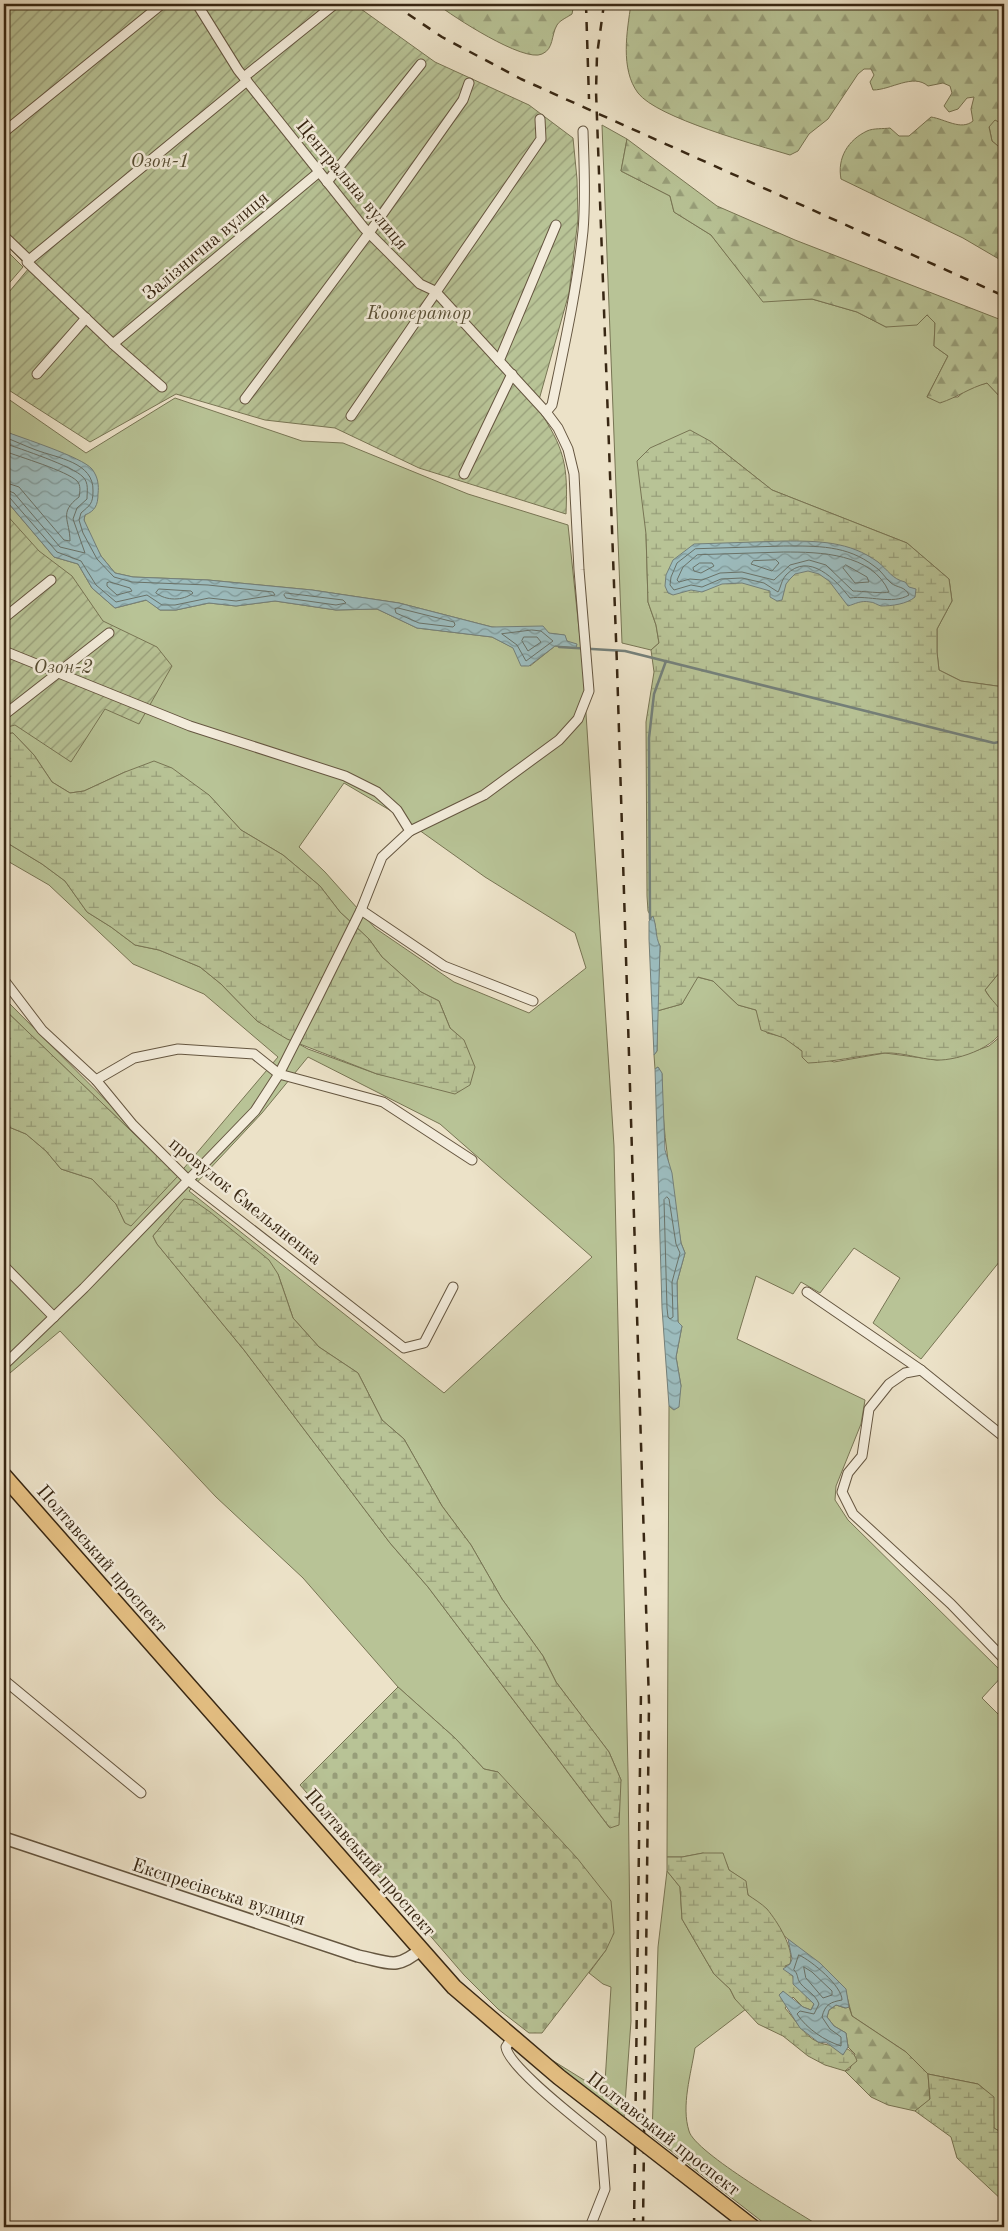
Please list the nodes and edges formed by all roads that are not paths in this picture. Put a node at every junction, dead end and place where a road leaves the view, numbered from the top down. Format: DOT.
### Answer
graph roads {
  1 [pos="162,4"];
  2 [pos="197,4"];
  3 [pos="335,4"];
  4 [pos="421,64"];
  5 [pos="245,79"];
  6 [pos="469,83"];
  7 [pos="540,119"];
  8 [pos="583,131"];
  9 [pos="4,132"];
  10 [pos="319,172"];
  11 [pos="327,182"];
  12 [pos="556,225"];
  13 [pos="369,233"];
  14 [pos="4,236"];
  15 [pos="29,260"];
  16 [pos="435,291"];
  17 [pos="86,318"];
  18 [pos="113,344"];
  19 [pos="499,361"];
  20 [pos="37,374"];
  21 [pos="512,374"];
  22 [pos="162,387"];
  23 [pos="245,399"];
  24 [pos="546,412"];
  25 [pos="351,416"];
  26 [pos="464,474"];
  27 [pos="50,580"];
  28 [pos="4,618"];
  29 [pos="108,633"];
  30 [pos="4,651"];
  31 [pos="54,674"];
  32 [pos="4,715"];
  33 [pos="410,831"];
  34 [pos="361,910"];
  35 [pos="4,980"];
  36 [pos="533,1001"];
  37 [pos="279,1074"];
  38 [pos="96,1080"];
  39 [pos="472,1160"];
  40 [pos="188,1180"];
  41 [pos="4,1266"];
  42 [pos="453,1287"];
  43 [pos="806,1292"];
  44 [pos="54,1316"];
  45 [pos="4,1366"];
  46 [pos="921,1370"];
  47 [pos="1004,1437"];
  48 [pos="4,1476"];
  49 [pos="1004,1660"];
  50 [pos="4,1680"];
  51 [pos="140,1793"];
  52 [pos="4,1838"];
  53 [pos="421,1949"];
  54 [pos="512,2038"];
  55 [pos="590,2227"];
  56 [pos="752,2227"];
  1 -- 9 [label="street"];
  2 -- 5 [label="street, Центральна вулиця"];
  3 -- 5 [label="street"];
  4 -- 11 [label="street"];
  5 -- 10 [label="street, Центральна вулиця"];
  5 -- 15 [label="street"];
  6 -- 13 [label="street"];
  7 -- 16 [label="street"];
  8 -- 24 [label="street"];
  10 -- 11 [label="street, Центральна вулиця"];
  10 -- 18 [label="street, Залізнична вулиця"];
  11 -- 13 [label="street, Центральна вулиця"];
  12 -- 19 [label="street"];
  13 -- 16 [label="street, Центральна вулиця"];
  13 -- 23 [label="street"];
  14 -- 15 [label="street"];
  15 -- 17 [label="street"];
  16 -- 19 [label="street, Центральна вулиця"];
  16 -- 25 [label="street"];
  17 -- 18 [label="street"];
  17 -- 20 [label="street"];
  18 -- 22 [label="street"];
  19 -- 21 [label="street, Центральна вулиця"];
  21 -- 24 [label="street, Центральна вулиця"];
  21 -- 26 [label="street"];
  24 -- 33 [label="street, Центральна вулиця"];
  27 -- 28 [label="street"];
  29 -- 31 [label="street"];
  30 -- 31 [label="street"];
  31 -- 32 [label="street"];
  31 -- 33 [label="street"];
  33 -- 34 [label="street, Центральна вулиця"];
  34 -- 36 [label="street"];
  34 -- 37 [label="street, Центральна вулиця"];
  35 -- 38 [label="street, провулок Ємельяненка"];
  37 -- 38 [label="street"];
  37 -- 39 [label="street"];
  37 -- 40 [label="street, Центральна вулиця"];
  38 -- 40 [label="street, провулок Ємельяненка"];
  40 -- 42 [label="street, провулок Ємельяненка"];
  40 -- 44 [label="street, Центральна вулиця"];
  41 -- 44 [label="street"];
  43 -- 46 [label="street"];
  44 -- 45 [label="street, Центральна вулиця"];
  46 -- 47 [label="street"];
  46 -- 49 [label="street"];
  48 -- 53 [label="highway, Полтавський проспект"];
  50 -- 51 [label="street"];
  52 -- 53 [label="street, Експресівська вулиця"];
  53 -- 54 [label="highway, Полтавський проспект"];
  54 -- 55 [label="street"];
  54 -- 56 [label="highway, Полтавський проспект, bridge"];
}
